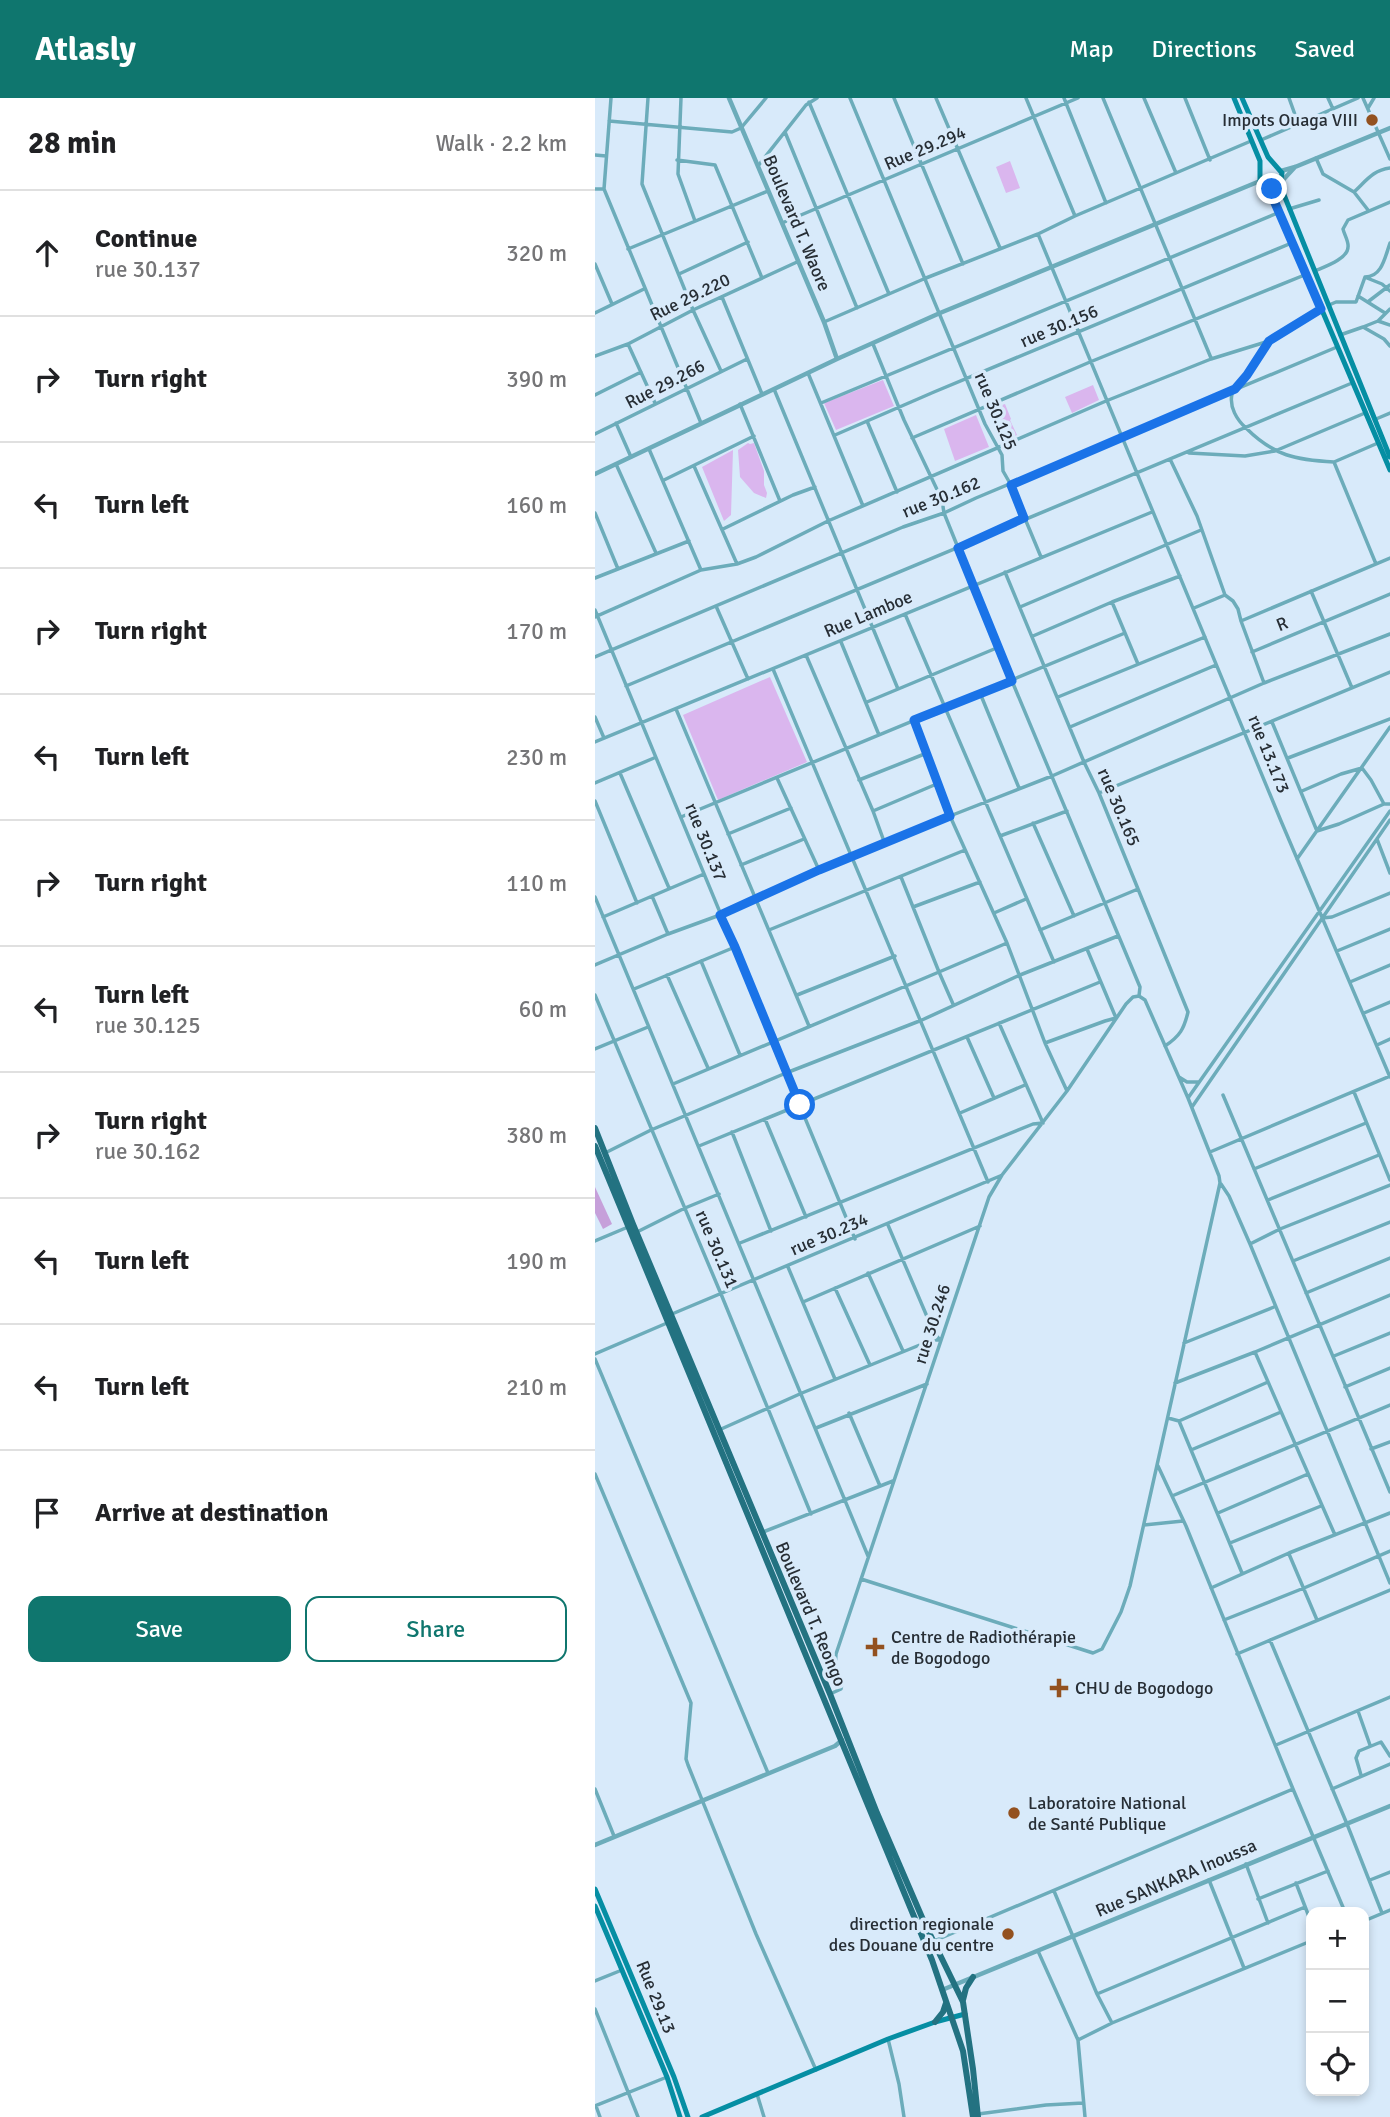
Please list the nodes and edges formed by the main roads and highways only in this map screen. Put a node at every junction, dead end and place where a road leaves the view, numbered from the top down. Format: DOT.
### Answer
graph roads {
  1 [pos="1234,98"];
  2 [pos="1242,98"];
  3 [pos="1274,166"];
  4 [pos="1262,171"];
  5 [pos="1282,182"];
  6 [pos="1269,189"];
  7 [pos="1390,457"];
  8 [pos="1390,470"];
  9 [pos="595,1128"];
  10 [pos="595,1146"];
  11 [pos="670,1319"];
  12 [pos="716,1431"];
  13 [pos="595,1889"];
  14 [pos="595,1906"];
  15 [pos="973,1977"];
  16 [pos="947,2001"];
  17 [pos="963,2002"];
  18 [pos="965,2014"];
  19 [pos="953,2018"];
  20 [pos="935,2022"];
  21 [pos="976,2116"];
  22 [pos="680,2117"];
  23 [pos="688,2117"];
  24 [pos="702,2117"];
  1 -- 4 [label="main road"];
  2 -- 3 [label="main road"];
  3 -- 4 [label="main road"];
  3 -- 5 [label="main road"];
  4 -- 6 [label="main road"];
  5 -- 6 [label="main road"];
  5 -- 7 [label="main road"];
  6 -- 8 [label="main road"];
  9 -- 11 [label="main road, Boulevard T. Reongo"];
  10 -- 11 [label="main road, Boulevard T. Reongo"];
  11 -- 12 [label="main road, Boulevard T. Reongo"];
  12 -- 16 [label="main road, Boulevard T. Reongo"];
  12 -- 17 [label="main road, Boulevard T. Reongo"];
  13 -- 23 [label="main road, Rue 29.13"];
  14 -- 22 [label="main road"];
  15 -- 17 [label="main road"];
  16 -- 19 [label="main road, Boulevard T. Reongo"];
  16 -- 20 [label="main road"];
  17 -- 18 [label="main road, Boulevard T. Reongo"];
  18 -- 19 [label="main road"];
  18 -- 21 [label="main road, Boulevard T. Reongo"];
  19 -- 20 [label="main road"];
  19 -- 21 [label="main road, Boulevard T. Reongo"];
  20 -- 24 [label="main road"];
}
